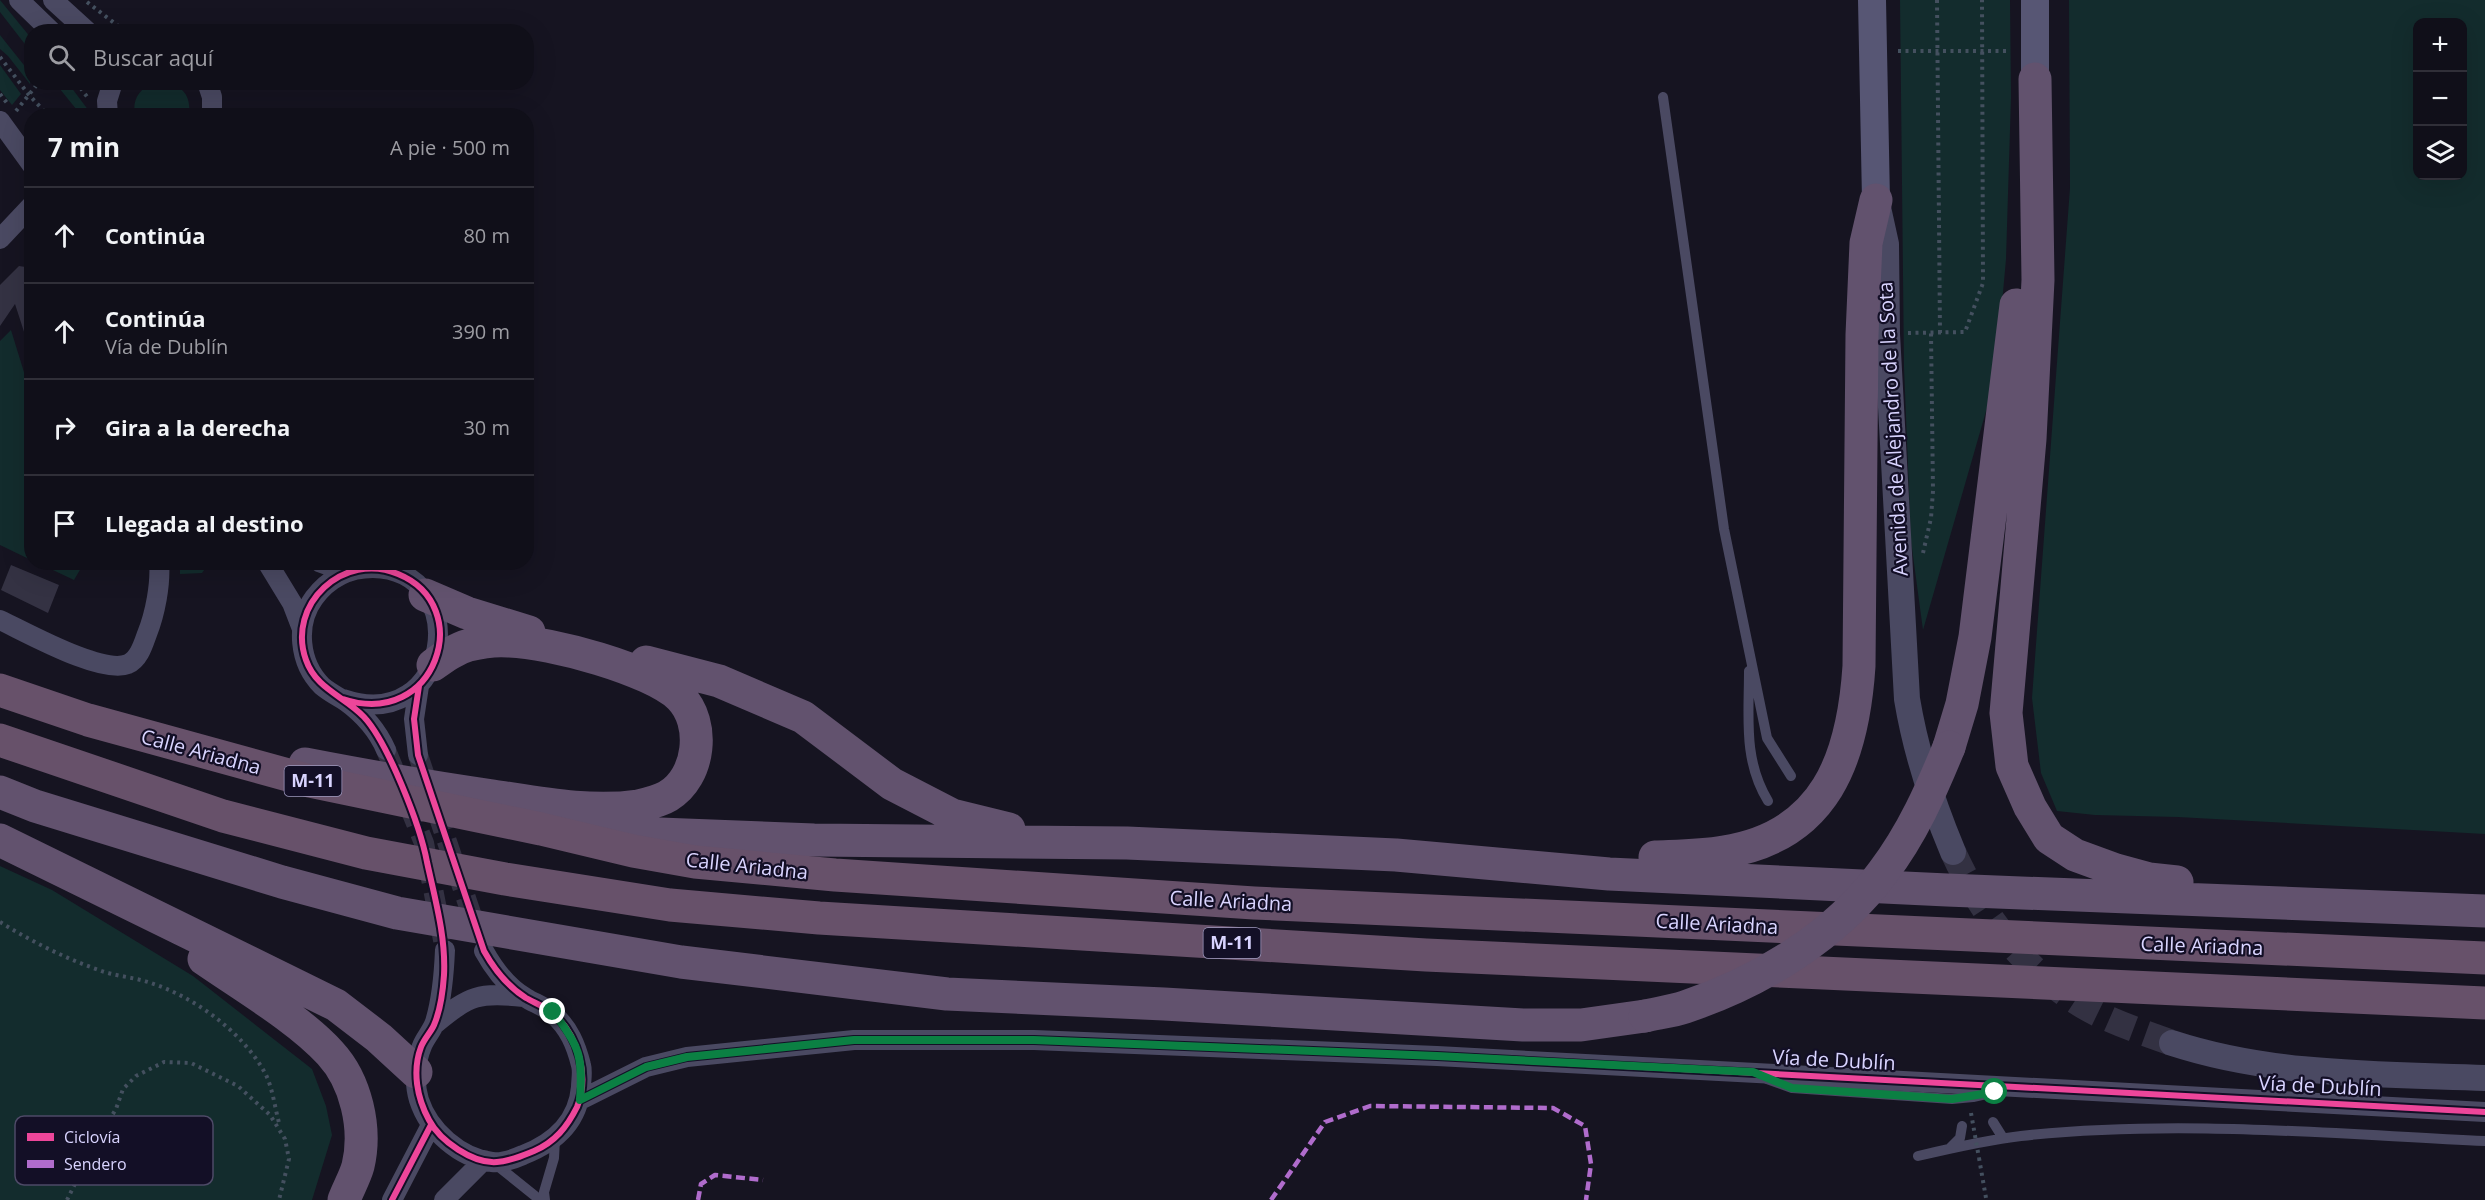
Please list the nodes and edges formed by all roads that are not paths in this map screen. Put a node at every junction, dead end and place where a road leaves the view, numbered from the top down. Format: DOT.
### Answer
graph roads {
  1 [pos="19,0"];
  2 [pos="53,0"];
  3 [pos="1872,0"];
  4 [pos="2035,0"];
  5 [pos="44,24"];
  6 [pos="78,24"];
  7 [pos="2035,79"];
  8 [pos="210,90"];
  9 [pos="1663,97"];
  10 [pos="212,108"];
  11 [pos="2,123"];
  12 [pos="24,154"];
  13 [pos="1876,200"];
  14 [pos="24,214"];
  15 [pos="0,239"];
  16 [pos="160,570"];
  17 [pos="272,570"];
  18 [pos="341,570"];
  19 [pos="360,570"];
  20 [pos="396,570"];
  21 [pos="347,572"];
  22 [pos="425,595"];
  23 [pos="0,620"];
  24 [pos="302,629"];
  25 [pos="1749,651"];
  26 [pos="426,676"];
  27 [pos="0,690"];
  28 [pos="343,699"];
  29 [pos="88,720"];
  30 [pos="0,740"];
  31 [pos="386,750"];
  32 [pos="418,755"];
  33 [pos="1791,776"];
  34 [pos="0,792"];
  35 [pos="1768,801"];
  36 [pos="541,829"];
  37 [pos="0,840"];
  38 [pos="1088,842"];
  39 [pos="1953,852"];
  40 [pos="1396,855"];
  41 [pos="117,897"];
  42 [pos="2474,910"];
  43 [pos="445,950"];
  44 [pos="484,951"];
  45 [pos="2485,958"];
  46 [pos="524,997"];
  47 [pos="2485,1003"];
  48 [pos="435,1024"];
  49 [pos="2172,1043"];
  50 [pos="416,1072"];
  51 [pos="2485,1078"];
  52 [pos="580,1100"];
  53 [pos="2485,1112"];
  54 [pos="1993,1122"];
  55 [pos="431,1125"];
  56 [pos="1962,1126"];
  57 [pos="2003,1138"];
  58 [pos="555,1139"];
  59 [pos="2485,1141"];
  60 [pos="1949,1149"];
  61 [pos="1918,1156"];
  62 [pos="489,1161"];
  63 [pos="344,1200"];
  64 [pos="392,1200"];
  65 [pos="444,1200"];
  66 [pos="540,1200"];
  67 [pos="545,1200"];
  1 -- 5 [label="street"];
  2 -- 6 [label="street"];
  3 -- 13 [label="main road, Avenida de Alejandro de la Sota"];
  4 -- 7 [label="main road"];
  7 -- 34 [label="highway, bridge"];
  7 -- 42 [label="highway"];
  8 -- 10 [label="street"];
  9 -- 25 [label="lane"];
  11 -- 12 [label="street"];
  13 -- 39 [label="street, Avenida de Alejandro de la Sota"];
  13 -- 40 [label="highway"];
  14 -- 15 [label="street"];
  16 -- 23 [label="street"];
  17 -- 24 [label="street"];
  18 -- 21 [label="street"];
  19 -- 21 [label="street"];
  20 -- 22 [label="street"];
  21 -- 24 [label="street"];
  22 -- 26 [label="street"];
  22 -- 38 [label="highway"];
  24 -- 28 [label="street"];
  25 -- 33 [label="lane"];
  25 -- 35 [label="lane"];
  26 -- 28 [label="street"];
  26 -- 29 [label="highway"];
  26 -- 32 [label="street"];
  27 -- 29 [label="highway, Calle Ariadna / M-11"];
  28 -- 31 [label="street"];
  29 -- 36 [label="highway, Calle Ariadna / M-11"];
  30 -- 47 [label="highway, Calle Ariadna / M-11"];
  36 -- 38 [label="highway"];
  36 -- 45 [label="highway, Calle Ariadna / M-11"];
  37 -- 41 [label="highway"];
  38 -- 40 [label="highway"];
  40 -- 42 [label="highway"];
  41 -- 50 [label="highway"];
  41 -- 63 [label="highway"];
  43 -- 48 [label="street"];
  44 -- 46 [label="street"];
  46 -- 48 [label="street"];
  46 -- 52 [label="street"];
  48 -- 50 [label="street"];
  49 -- 51 [label="street"];
  50 -- 55 [label="street"];
  52 -- 53 [label="street, Vía de Dublín"];
  52 -- 58 [label="street"];
  54 -- 57 [label="lane"];
  55 -- 62 [label="street"];
  55 -- 64 [label="street"];
  56 -- 60 [label="lane"];
  57 -- 59 [label="lane"];
  57 -- 60 [label="lane"];
  58 -- 62 [label="street"];
  58 -- 67 [label="lane"];
  60 -- 61 [label="lane"];
  62 -- 65 [label="street"];
  62 -- 66 [label="lane"];
}
